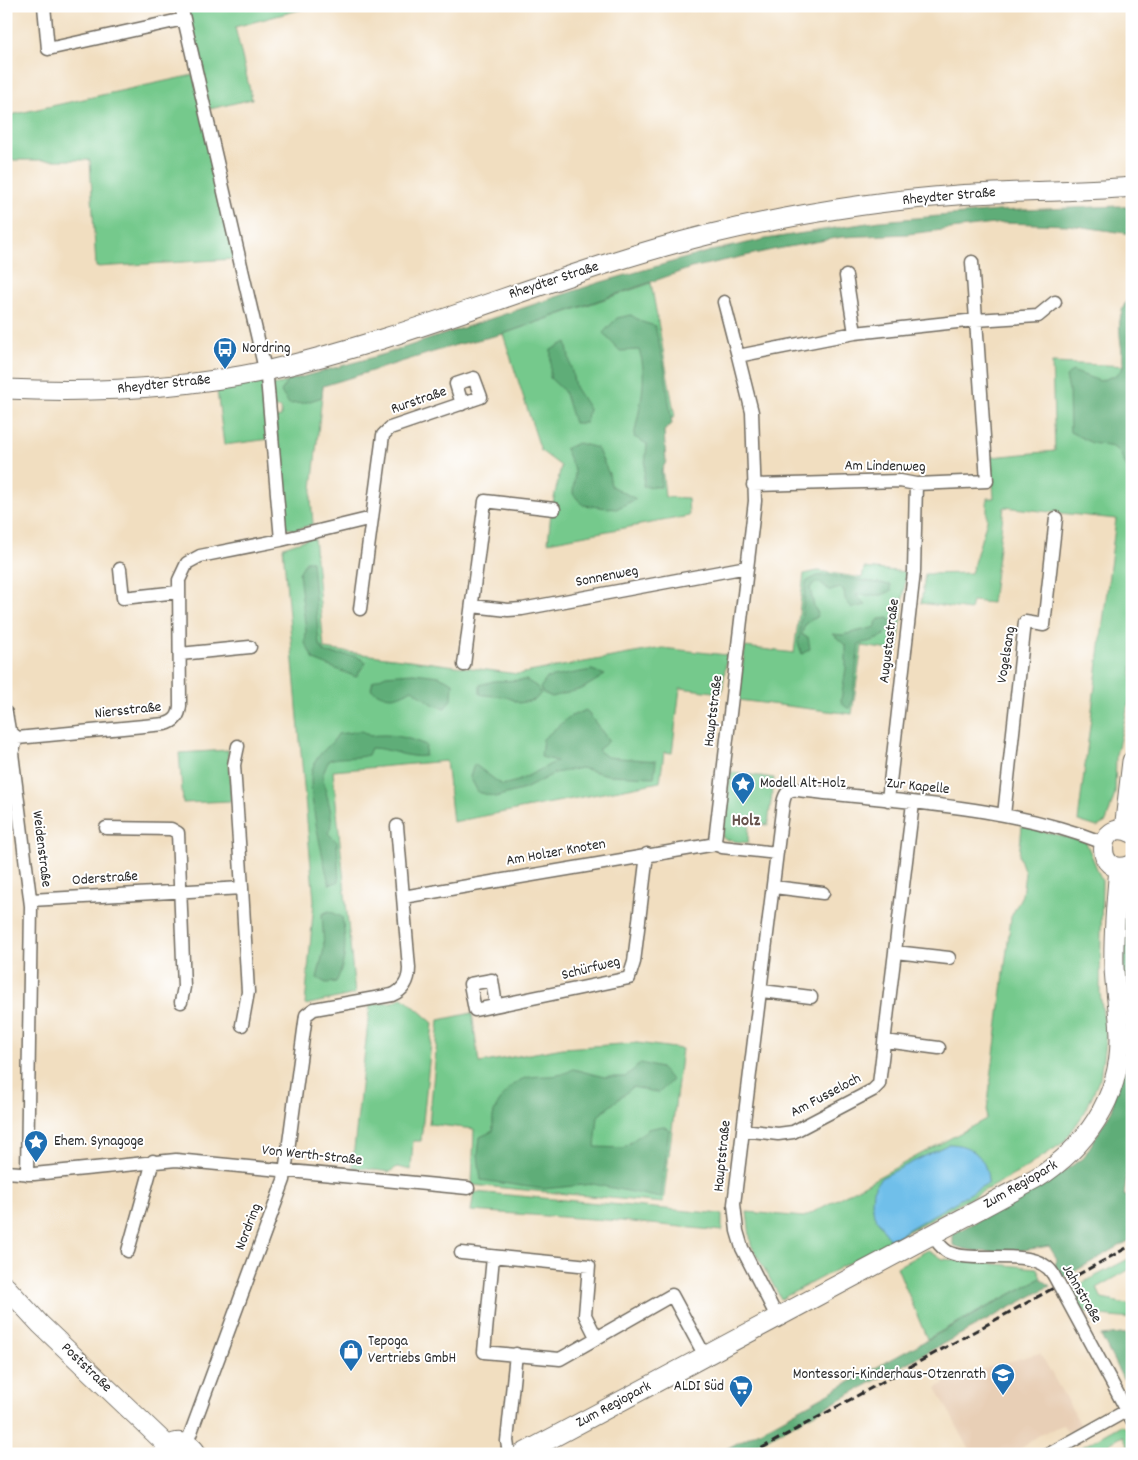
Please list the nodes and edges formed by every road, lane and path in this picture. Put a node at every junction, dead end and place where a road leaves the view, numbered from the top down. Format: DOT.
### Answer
graph roads {
  1 [pos="44,6"];
  2 [pos="183,12"];
  3 [pos="1132,187"];
  4 [pos="1106,189"];
  5 [pos="1132,193"];
  6 [pos="972,262"];
  7 [pos="846,276"];
  8 [pos="724,302"];
  9 [pos="1055,302"];
  10 [pos="976,320"];
  11 [pos="855,332"];
  12 [pos="738,356"];
  13 [pos="265,371"];
  14 [pos="6,389"];
  15 [pos="462,404"];
  16 [pos="916,484"];
  17 [pos="753,485"];
  18 [pos="554,509"];
  19 [pos="372,518"];
  20 [pos="1056,518"];
  21 [pos="281,540"];
  22 [pos="747,567"];
  23 [pos="120,569"];
  24 [pos="178,592"];
  25 [pos="472,606"];
  26 [pos="360,609"];
  27 [pos="250,647"];
  28 [pos="180,654"];
  29 [pos="464,665"];
  30 [pos="6,713"];
  31 [pos="17,738"];
  32 [pos="238,746"];
  33 [pos="1132,761"];
  34 [pos="888,800"];
  35 [pos="913,803"];
  36 [pos="1004,815"];
  37 [pos="396,826"];
  38 [pos="106,828"];
  39 [pos="1128,832"];
  40 [pos="1104,843"];
  41 [pos="716,844"];
  42 [pos="777,853"];
  43 [pos="647,854"];
  44 [pos="1125,866"];
  45 [pos="774,887"];
  46 [pos="242,888"];
  47 [pos="181,890"];
  48 [pos="823,893"];
  49 [pos="403,897"];
  50 [pos="31,900"];
  51 [pos="895,952"];
  52 [pos="949,958"];
  53 [pos="762,991"];
  54 [pos="812,997"];
  55 [pos="181,1002"];
  56 [pos="496,1005"];
  57 [pos="242,1025"];
  58 [pos="885,1041"];
  59 [pos="939,1048"];
  60 [pos="743,1130"];
  61 [pos="153,1161"];
  62 [pos="286,1170"];
  63 [pos="6,1172"];
  64 [pos="27,1174"];
  65 [pos="468,1188"];
  66 [pos="932,1234"];
  67 [pos="128,1251"];
  68 [pos="461,1253"];
  69 [pos="493,1256"];
  70 [pos="6,1287"];
  71 [pos="777,1317"];
  72 [pos="596,1337"];
  73 [pos="516,1354"];
  74 [pos="706,1356"];
  75 [pos="1129,1416"];
  76 [pos="192,1448"];
  77 [pos="165,1450"];
  78 [pos="509,1454"];
  79 [pos="522,1454"];
  80 [pos="1049,1454"];
  1 -- 2 [label="street"];
  2 -- 13 [label="street"];
  3 -- 4 [label="street, Rheydter Straße"];
  4 -- 5 [label="street, Rheydter Straße"];
  4 -- 13 [label="street, Rheydter Straße"];
  6 -- 10 [label="street, Am Lindenweg"];
  7 -- 11 [label="street"];
  8 -- 12 [label="street"];
  9 -- 10 [label="street"];
  10 -- 11 [label="street"];
  10 -- 16 [label="street, Am Lindenweg"];
  11 -- 12 [label="street"];
  12 -- 17 [label="street"];
  13 -- 14 [label="street, Rheydter Straße"];
  13 -- 21 [label="street"];
  15 -- 19 [label="street, Rurstraße"];
  16 -- 17 [label="street, Am Lindenweg"];
  16 -- 34 [label="street, Augustastraße"];
  17 -- 22 [label="street, Hauptstraße"];
  18 -- 25 [label="street"];
  19 -- 21 [label="street"];
  19 -- 26 [label="street, Rurstraße"];
  20 -- 36 [label="street, Vogelsang"];
  21 -- 24 [label="street, Niersstraße"];
  22 -- 25 [label="street, Sonnenweg"];
  22 -- 41 [label="street, Hauptstraße"];
  23 -- 24 [label="street"];
  24 -- 28 [label="street, Niersstraße"];
  25 -- 29 [label="street"];
  27 -- 28 [label="street"];
  28 -- 31 [label="street, Niersstraße"];
  30 -- 31 [label="street"];
  31 -- 50 [label="street, Weidenstraße"];
  32 -- 46 [label="street"];
  33 -- 39 [label="street"];
  34 -- 35 [label="street, Zur Kapelle"];
  34 -- 42 [label="street, Zur Kapelle"];
  35 -- 36 [label="street, Zur Kapelle"];
  35 -- 51 [label="street, Am Fusseloch"];
  36 -- 40 [label="street, Zur Kapelle"];
  37 -- 49 [label="street"];
  38 -- 47 [label="street"];
  39 -- 40 [label="street"];
  40 -- 44 [label="street"];
  41 -- 42 [label="street"];
  41 -- 43 [label="street, Am Holzer Knoten"];
  42 -- 45 [label="street, Hauptstraße"];
  43 -- 49 [label="street, Am Holzer Knoten"];
  43 -- 56 [label="street, Schürfweg"];
  44 -- 66 [label="street, Zum Regiopark"];
  45 -- 48 [label="street"];
  45 -- 53 [label="street, Hauptstraße"];
  46 -- 47 [label="street, Oderstraße"];
  46 -- 57 [label="street"];
  47 -- 50 [label="street, Oderstraße"];
  47 -- 55 [label="street"];
  49 -- 62 [label="street, Nordring"];
  50 -- 64 [label="street, Weidenstraße"];
  51 -- 52 [label="street"];
  51 -- 58 [label="street, Am Fusseloch"];
  53 -- 54 [label="street"];
  53 -- 60 [label="street, Hauptstraße"];
  58 -- 59 [label="street"];
  58 -- 60 [label="street, Am Fusseloch"];
  60 -- 71 [label="street, Hauptstraße"];
  61 -- 62 [label="street, Von Werth-Straße"];
  61 -- 64 [label="street, Von Werth-Straße"];
  61 -- 67 [label="street"];
  62 -- 65 [label="street, Von Werth-Straße"];
  62 -- 76 [label="street, Nordring"];
  63 -- 64 [label="street, Von Werth-Straße"];
  66 -- 71 [label="street, Zum Regiopark"];
  66 -- 75 [label="street, Jahnstraße, bridge"];
  68 -- 69 [label="street"];
  69 -- 72 [label="street"];
  69 -- 73 [label="street"];
  70 -- 77 [label="street, Poststraße"];
  71 -- 74 [label="street, Zum Regiopark"];
  72 -- 73 [label="street"];
  72 -- 74 [label="street"];
  73 -- 78 [label="street"];
  74 -- 79 [label="street, Zum Regiopark"];
  75 -- 80 [label="street"];
  76 -- 77 [label="street"];
}
